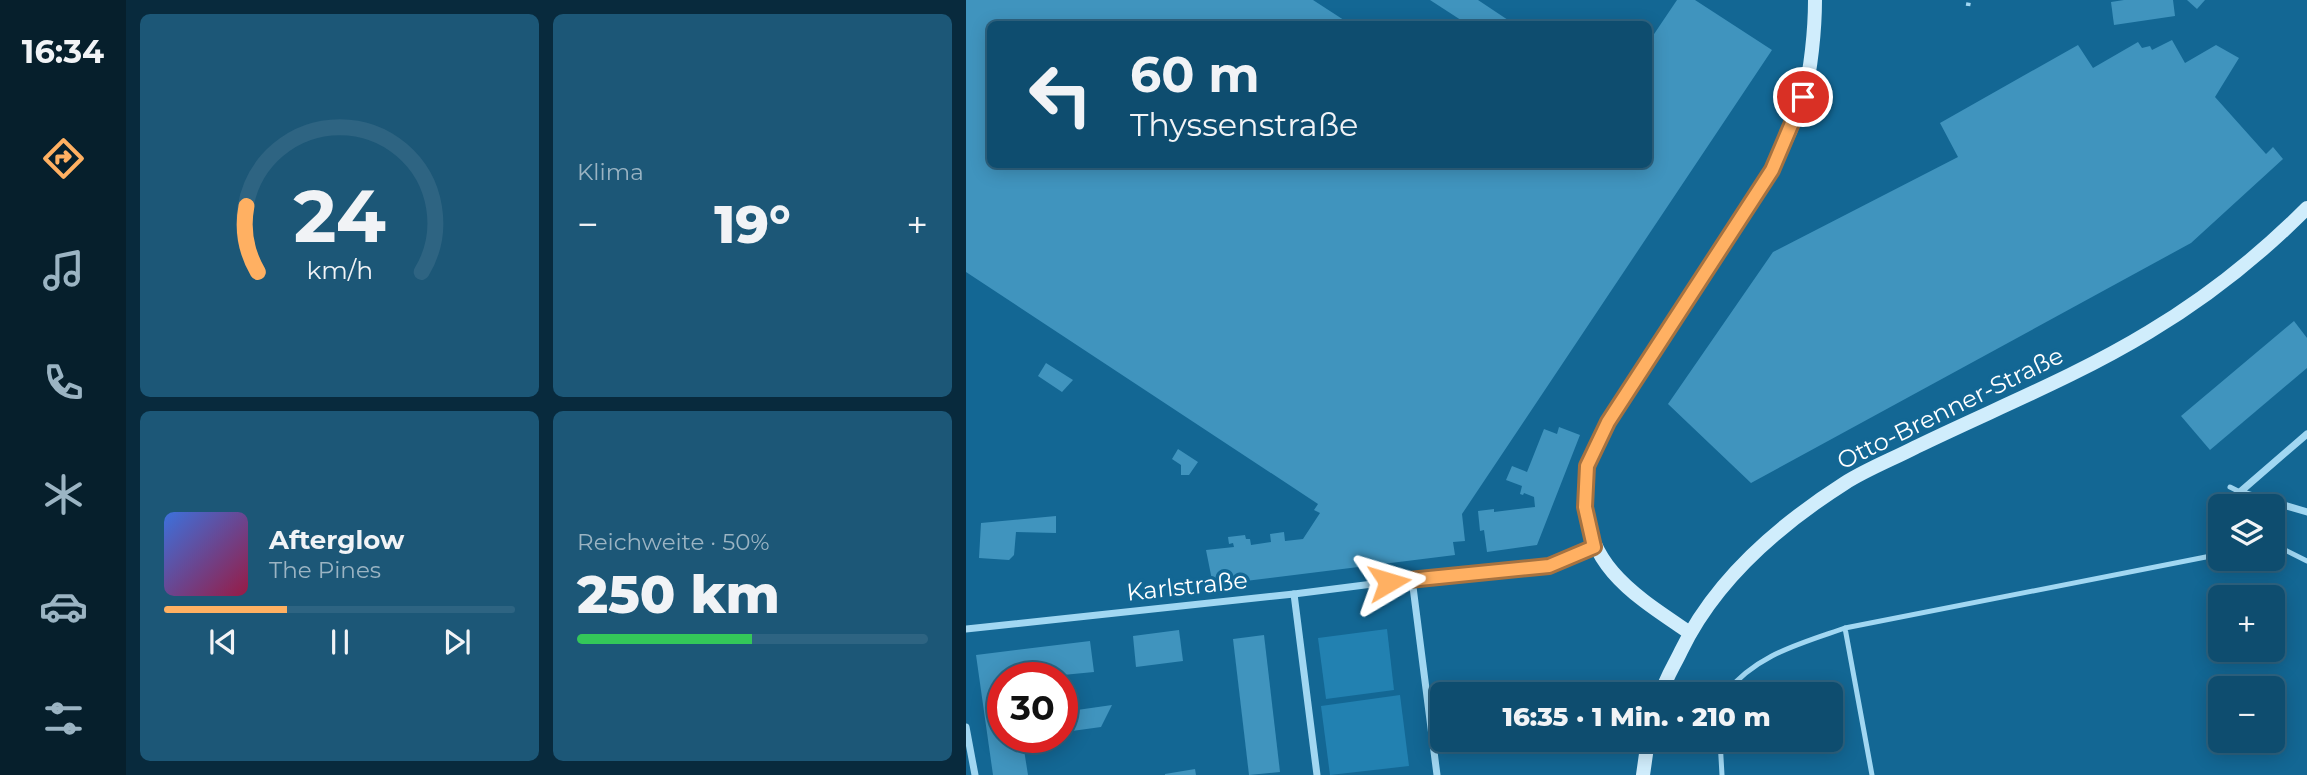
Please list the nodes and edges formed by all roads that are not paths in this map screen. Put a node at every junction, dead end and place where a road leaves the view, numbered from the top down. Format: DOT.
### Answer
graph roads {
  1 [pos="1815,0"];
  2 [pos="2307,208"];
  3 [pos="2307,434"];
  4 [pos="2230,487"];
  5 [pos="2240,492"];
  6 [pos="2307,512"];
  7 [pos="1594,547"];
  8 [pos="2285,550"];
  9 [pos="2208,557"];
  10 [pos="2307,561"];
  11 [pos="1412,579"];
  12 [pos="1294,594"];
  13 [pos="1845,628"];
  14 [pos="966,629"];
  15 [pos="1690,633"];
  16 [pos="1667,682"];
  17 [pos="1734,682"];
  18 [pos="966,727"];
  19 [pos="1646,752"];
  20 [pos="1721,752"];
  21 [pos="975,775"];
  22 [pos="1317,775"];
  23 [pos="1437,775"];
  24 [pos="1643,775"];
  25 [pos="1722,775"];
  26 [pos="1872,775"];
  1 -- 7 [label="main road"];
  2 -- 15 [label="main road, Otto-Brenner-Straße"];
  3 -- 5 [label="street"];
  4 -- 5 [label="lane"];
  5 -- 6 [label="street"];
  7 -- 11 [label="street, Karlstraße"];
  7 -- 15 [label="main road"];
  8 -- 10 [label="lane"];
  9 -- 13 [label="lane"];
  11 -- 12 [label="street, Karlstraße"];
  11 -- 23 [label="street"];
  12 -- 14 [label="street, Karlstraße"];
  12 -- 22 [label="street"];
  13 -- 17 [label="lane"];
  13 -- 26 [label="lane"];
  15 -- 16 [label="main road, Otto-Brenner-Straße"];
  18 -- 21 [label="street"];
  19 -- 24 [label="main road"];
  20 -- 25 [label="lane"];
}
